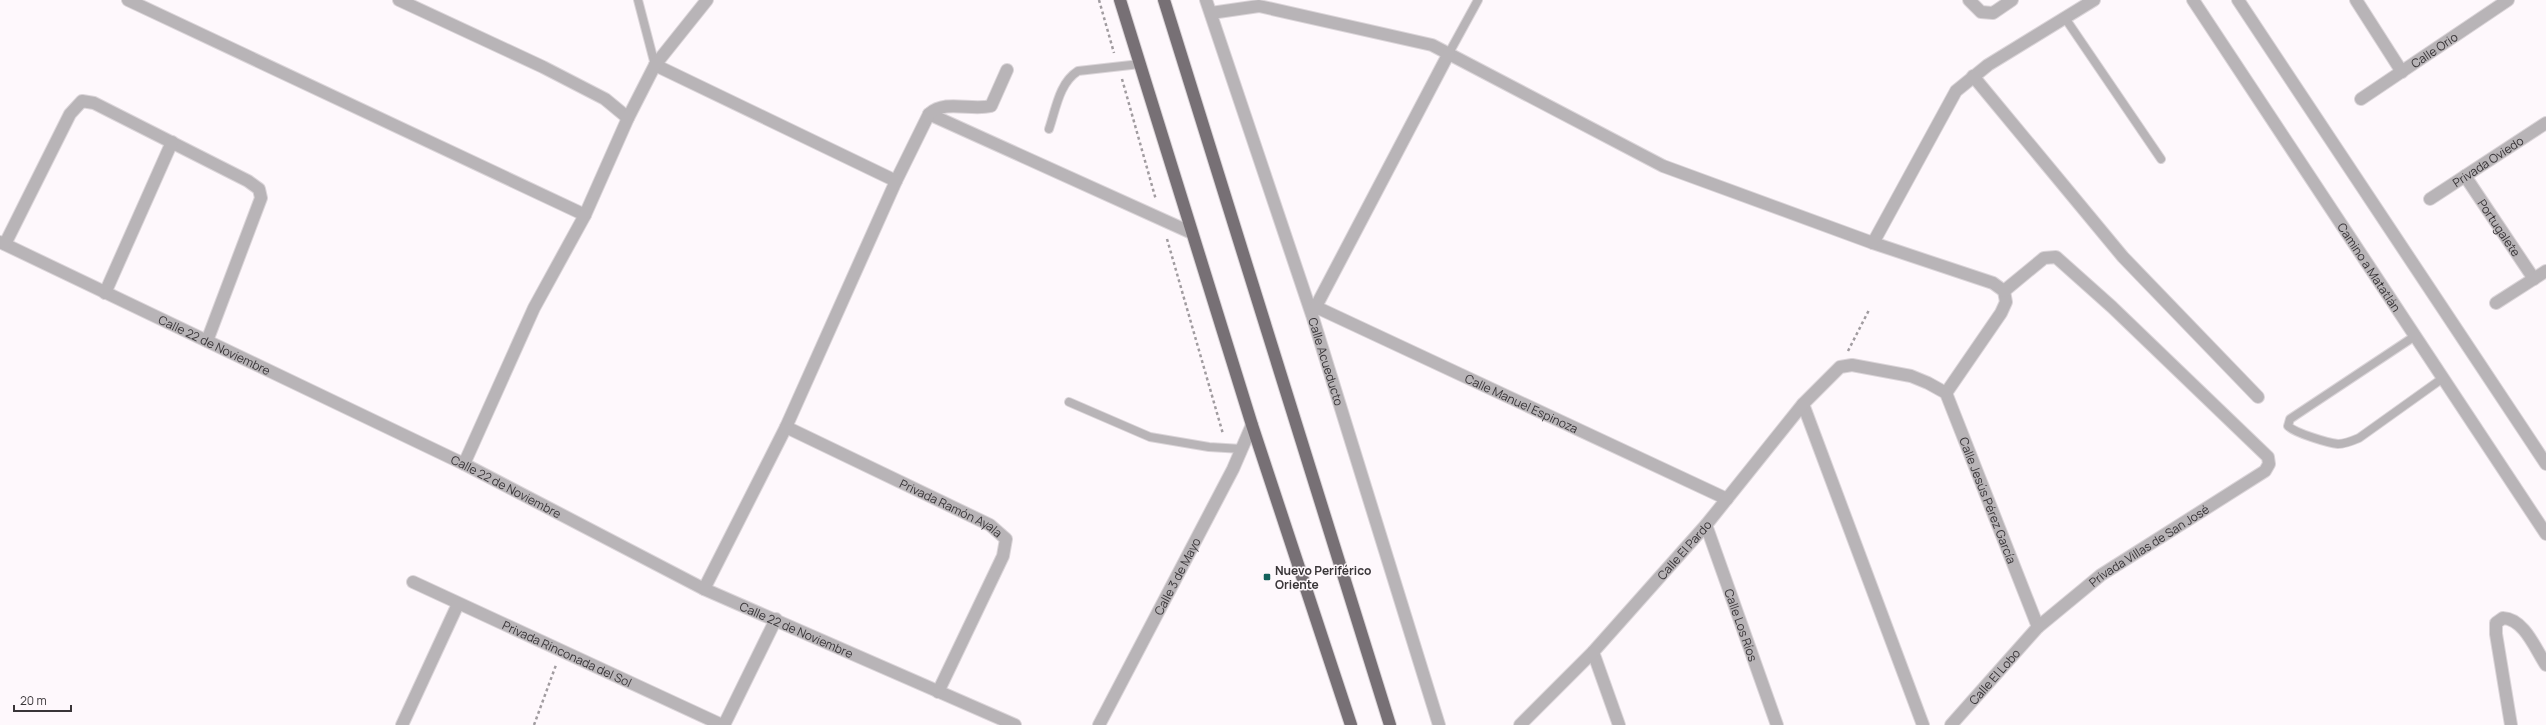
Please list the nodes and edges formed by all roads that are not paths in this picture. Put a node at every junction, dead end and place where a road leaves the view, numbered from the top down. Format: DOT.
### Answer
graph roads {
  1 [pos="128,0"];
  2 [pos="399,0"];
  3 [pos="638,0"];
  4 [pos="707,0"];
  5 [pos="1120,0"];
  6 [pos="1164,0"];
  7 [pos="1206,0"];
  8 [pos="1478,0"];
  9 [pos="1969,0"];
  10 [pos="2012,0"];
  11 [pos="2094,0"];
  12 [pos="2193,0"];
  13 [pos="2238,0"];
  14 [pos="2356,0"];
  15 [pos="2508,0"];
  16 [pos="1261,3"];
  17 [pos="1211,13"];
  18 [pos="2065,18"];
  19 [pos="1449,53"];
  20 [pos="1140,64"];
  21 [pos="655,65"];
  22 [pos="1007,70"];
  23 [pos="2402,72"];
  24 [pos="1973,76"];
  25 [pos="2360,99"];
  26 [pos="929,114"];
  27 [pos="628,118"];
  28 [pos="2546,123"];
  29 [pos="1049,129"];
  30 [pos="172,142"];
  31 [pos="2161,159"];
  32 [pos="2465,176"];
  33 [pos="896,181"];
  34 [pos="2430,199"];
  35 [pos="585,215"];
  36 [pos="1192,233"];
  37 [pos="2,243"];
  38 [pos="1873,243"];
  39 [pos="2546,271"];
  40 [pos="2534,279"];
  41 [pos="2004,291"];
  42 [pos="106,293"];
  43 [pos="2496,303"];
  44 [pos="1314,311"];
  45 [pos="2415,336"];
  46 [pos="207,341"];
  47 [pos="2443,378"];
  48 [pos="1946,394"];
  49 [pos="2258,397"];
  50 [pos="1069,402"];
  51 [pos="1803,404"];
  52 [pos="1252,425"];
  53 [pos="786,427"];
  54 [pos="1242,449"];
  55 [pos="464,464"];
  56 [pos="2546,464"];
  57 [pos="1727,499"];
  58 [pos="1706,525"];
  59 [pos="2546,534"];
  60 [pos="412,582"];
  61 [pos="704,588"];
  62 [pos="458,604"];
  63 [pos="776,619"];
  64 [pos="2038,627"];
  65 [pos="1593,652"];
  66 [pos="2546,665"];
  67 [pos="938,692"];
  68 [pos="402,725"];
  69 [pos="723,725"];
  70 [pos="1015,725"];
  71 [pos="1099,725"];
  72 [pos="1351,725"];
  73 [pos="1390,725"];
  74 [pos="1439,725"];
  75 [pos="1520,725"];
  76 [pos="1618,725"];
  77 [pos="1777,725"];
  78 [pos="1923,725"];
  79 [pos="1951,725"];
  80 [pos="2511,725"];
  1 -- 35 [label="street"];
  2 -- 27 [label="street"];
  3 -- 21 [label="lane"];
  4 -- 21 [label="street"];
  5 -- 20 [label="highway"];
  6 -- 73 [label="highway"];
  7 -- 17 [label="street, Calle Acueducto"];
  8 -- 19 [label="lane"];
  9 -- 10 [label="street"];
  11 -- 18 [label="street"];
  12 -- 45 [label="street, Camino a Matatlán"];
  13 -- 56 [label="street"];
  14 -- 23 [label="street"];
  15 -- 23 [label="street, Calle Orio"];
  16 -- 17 [label="street"];
  16 -- 19 [label="street"];
  17 -- 44 [label="street, Calle Acueducto"];
  18 -- 24 [label="street"];
  18 -- 31 [label="lane"];
  19 -- 38 [label="street"];
  19 -- 44 [label="street"];
  20 -- 29 [label="lane"];
  20 -- 36 [label="highway"];
  21 -- 27 [label="street"];
  21 -- 33 [label="street"];
  22 -- 26 [label="street"];
  23 -- 25 [label="street, Calle Orio"];
  24 -- 38 [label="street"];
  24 -- 49 [label="street"];
  26 -- 33 [label="street"];
  26 -- 36 [label="street"];
  27 -- 35 [label="street"];
  28 -- 32 [label="street, Privada Oviedo"];
  30 -- 37 [label="street"];
  30 -- 42 [label="street"];
  30 -- 46 [label="street"];
  32 -- 34 [label="street, Privada Oviedo"];
  32 -- 40 [label="street, Portugalete"];
  33 -- 53 [label="street"];
  35 -- 55 [label="street"];
  36 -- 52 [label="highway"];
  37 -- 42 [label="street, Calle 22 de Noviembre"];
  38 -- 41 [label="street"];
  39 -- 40 [label="street"];
  40 -- 43 [label="street"];
  41 -- 48 [label="street"];
  41 -- 64 [label="street, Privada Villas de San José"];
  42 -- 46 [label="street, Calle 22 de Noviembre"];
  44 -- 57 [label="street, Calle Manuel Espinoza"];
  44 -- 74 [label="street, Calle Acueducto"];
  45 -- 47 [label="street, Camino a Matatlán"];
  45 -- 47 [label="lane"];
  46 -- 55 [label="street, Calle 22 de Noviembre"];
  47 -- 59 [label="street, Camino a Matatlán"];
  48 -- 51 [label="street, Calle El Pardo"];
  48 -- 64 [label="street, Calle Jesús Pérez García"];
  50 -- 54 [label="lane"];
  51 -- 57 [label="street, Calle El Pardo"];
  51 -- 78 [label="street"];
  52 -- 54 [label="street, Calle 3 de Mayo"];
  52 -- 72 [label="highway"];
  53 -- 61 [label="street"];
  53 -- 67 [label="street, Privada Ramón Ayala"];
  54 -- 71 [label="street, Calle 3 de Mayo"];
  55 -- 61 [label="street, Calle 22 de Noviembre"];
  57 -- 58 [label="street, Calle El Pardo"];
  58 -- 65 [label="street, Calle El Pardo"];
  58 -- 77 [label="street, Calle Los Ríos"];
  60 -- 62 [label="street, Privada Rinconada del Sol"];
  61 -- 63 [label="street, Calle 22 de Noviembre"];
  62 -- 68 [label="street"];
  62 -- 69 [label="street, Privada Rinconada del Sol"];
  63 -- 67 [label="street, Calle 22 de Noviembre"];
  63 -- 69 [label="street"];
  64 -- 79 [label="street, Calle El Lobo"];
  65 -- 75 [label="street, Calle El Pardo"];
  65 -- 76 [label="street"];
  66 -- 80 [label="street"];
  67 -- 70 [label="street, Calle 22 de Noviembre"];
}
